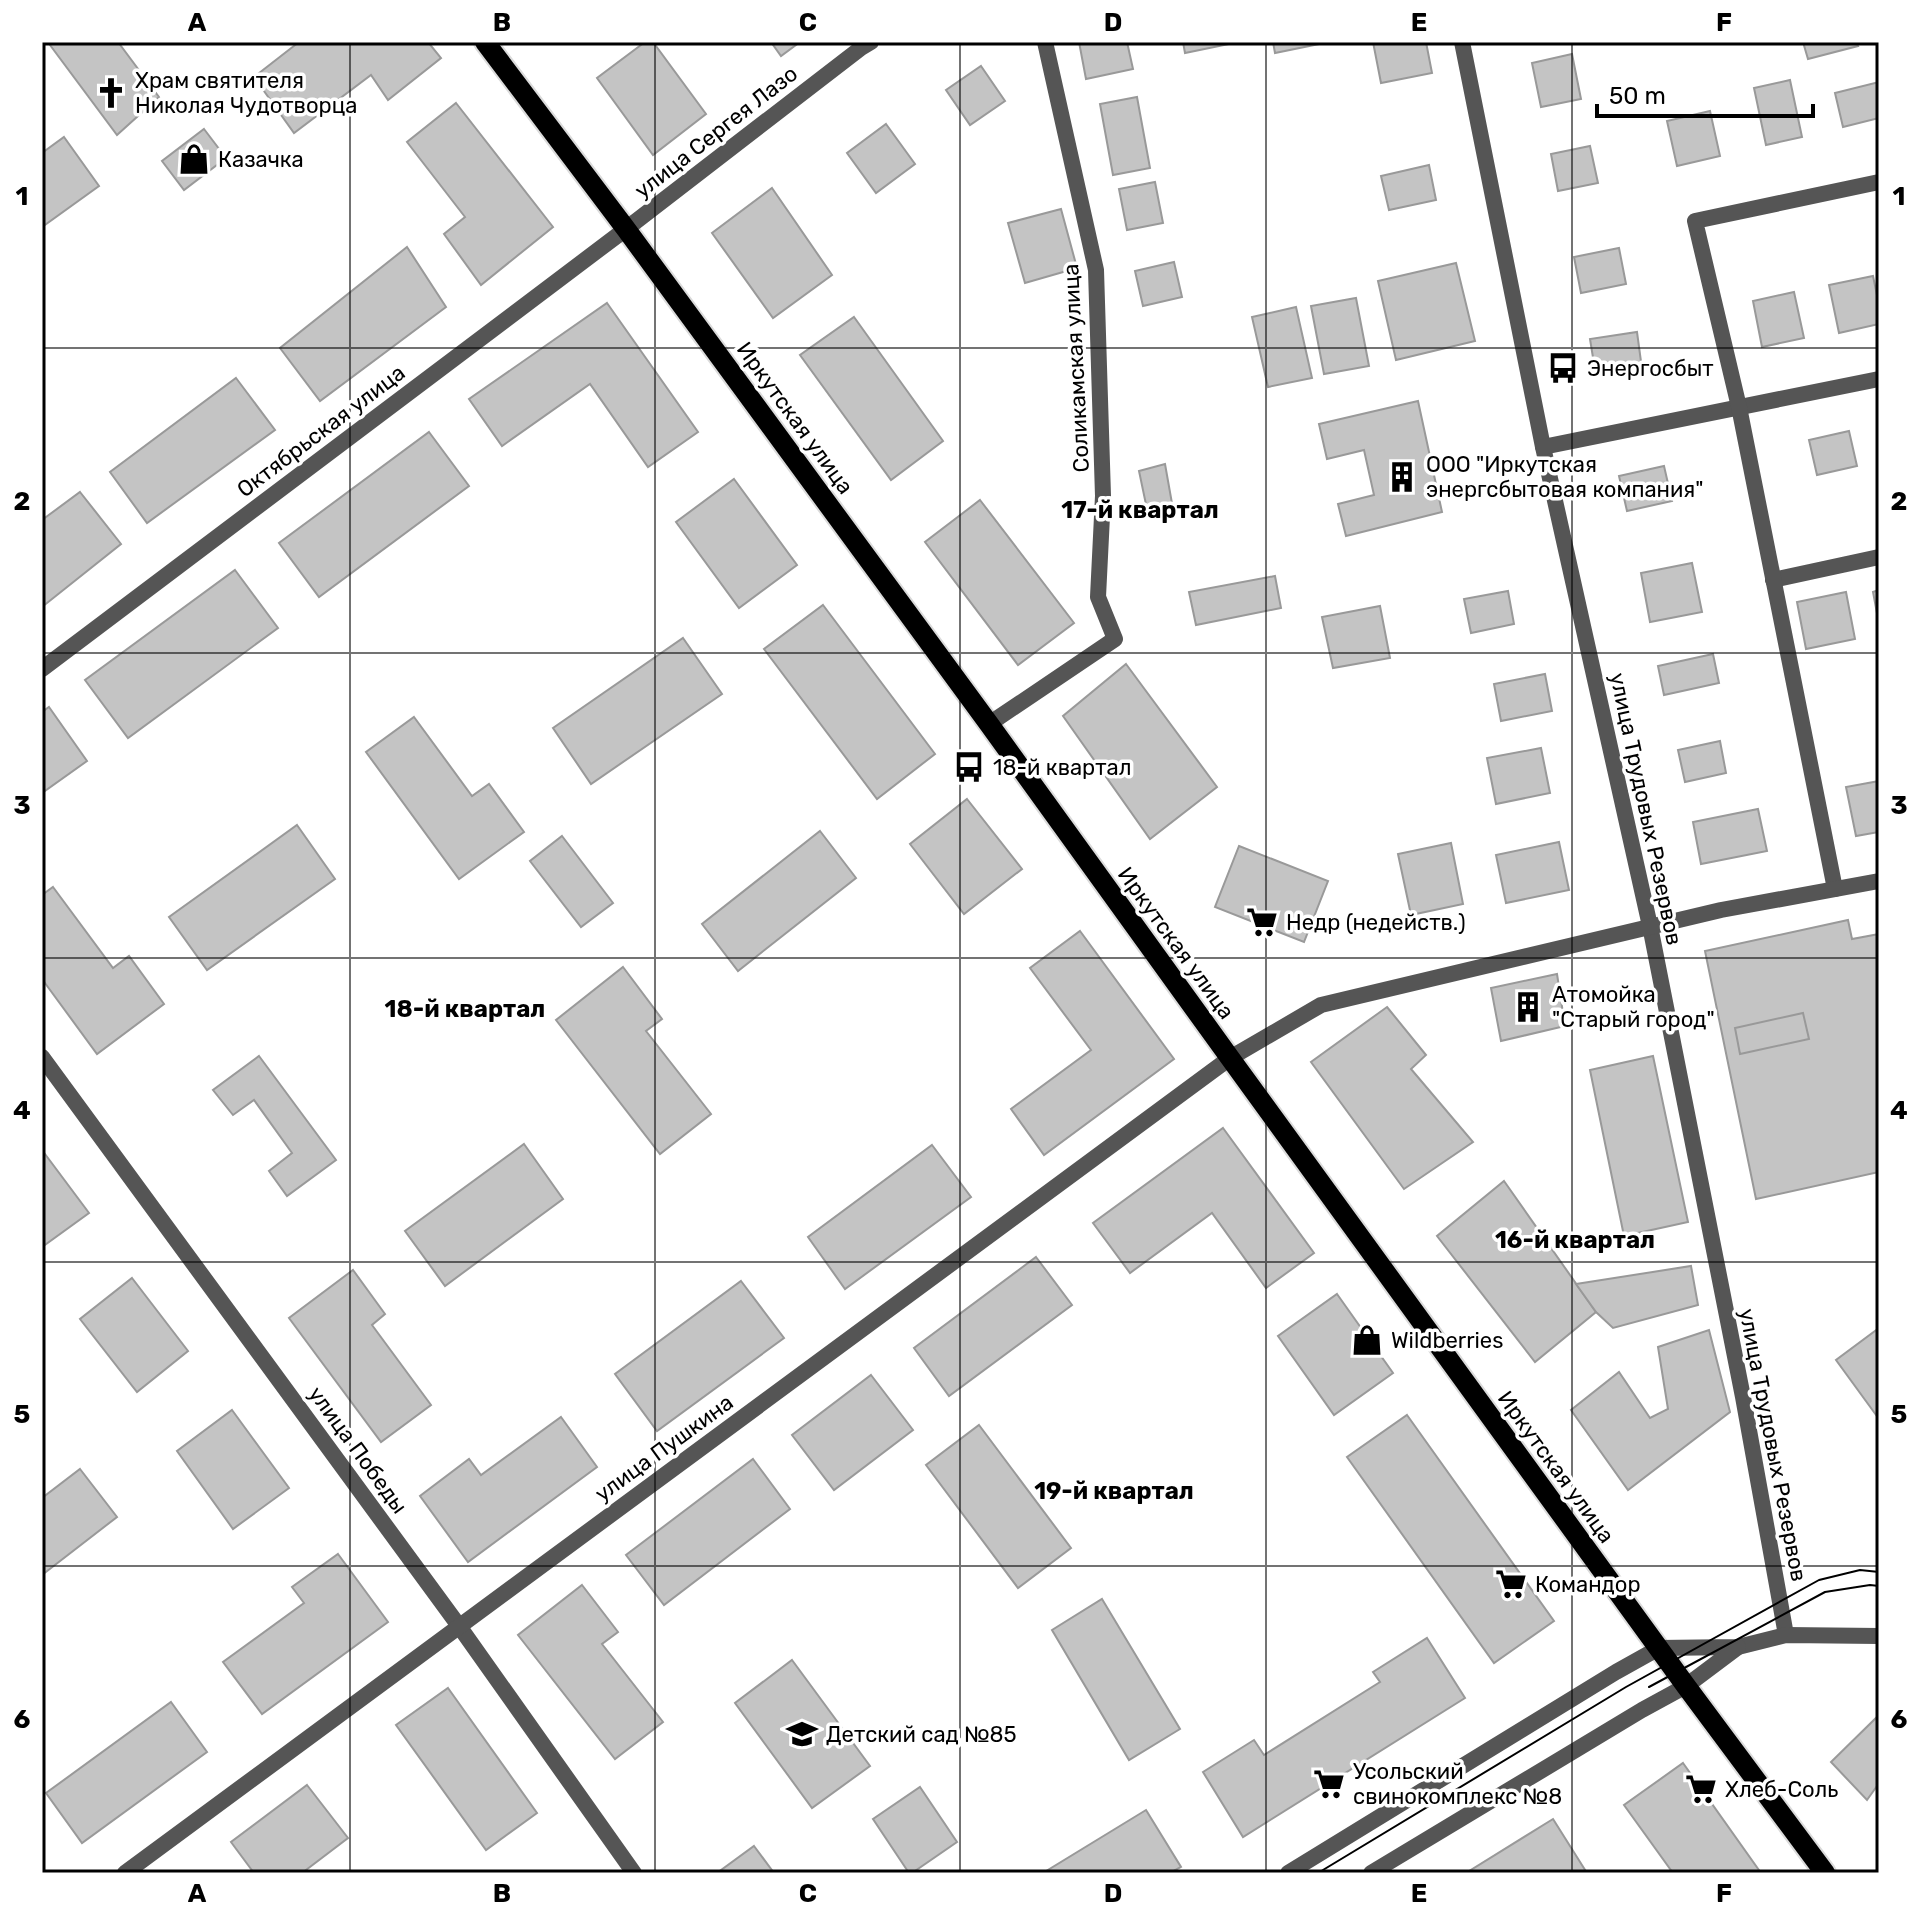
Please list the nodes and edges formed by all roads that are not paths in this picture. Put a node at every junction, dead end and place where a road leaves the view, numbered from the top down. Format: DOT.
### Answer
graph roads {
  1 [pos="485,42"];
  2 [pos="1045,42"];
  3 [pos="1462,42"];
  4 [pos="863,44"];
  5 [pos="1879,182"];
  6 [pos="626,229"];
  7 [pos="1879,379"];
  8 [pos="1739,407"];
  9 [pos="1543,447"];
  10 [pos="1879,557"];
  11 [pos="1773,580"];
  12 [pos="42,669"];
  13 [pos="989,724"];
  14 [pos="1879,881"];
  15 [pos="1835,889"];
  16 [pos="1650,926"];
  17 [pos="42,1057"];
  18 [pos="1230,1058"];
  19 [pos="459,1626"];
  20 [pos="1786,1635"];
  21 [pos="1879,1636"];
  22 [pos="1738,1647"];
  23 [pos="1659,1648"];
  24 [pos="1686,1686"];
  25 [pos="125,1873"];
  26 [pos="634,1873"];
  27 [pos="1288,1873"];
  28 [pos="1371,1873"];
  29 [pos="1825,1873"];
  1 -- 6 [label="main road, Иркутская улица"];
  2 -- 13 [label="street, Соликамская улица"];
  3 -- 9 [label="street, улица Трудовых Резервов"];
  4 -- 6 [label="street, улица Сергея Лазо"];
  5 -- 8 [label="street"];
  6 -- 12 [label="street, Октябрьская улица"];
  6 -- 13 [label="main road, Иркутская улица"];
  7 -- 8 [label="street"];
  8 -- 9 [label="street"];
  8 -- 11 [label="street"];
  9 -- 16 [label="street, улица Трудовых Резервов"];
  10 -- 11 [label="street"];
  11 -- 15 [label="street"];
  13 -- 18 [label="main road, Иркутская улица"];
  14 -- 15 [label="street, улица Пушкина"];
  15 -- 16 [label="street, улица Пушкина"];
  16 -- 18 [label="street, улица Пушкина"];
  16 -- 20 [label="street, улица Трудовых Резервов"];
  17 -- 19 [label="street, улица Победы"];
  18 -- 19 [label="street, улица Пушкина"];
  18 -- 23 [label="main road, Иркутская улица"];
  19 -- 25 [label="street, улица Пушкина"];
  19 -- 26 [label="street, улица Победы"];
  20 -- 21 [label="street"];
  20 -- 22 [label="street"];
  22 -- 23 [label="street"];
  22 -- 24 [label="street"];
  23 -- 24 [label="main road, Иркутская улица"];
  23 -- 27 [label="street"];
  24 -- 28 [label="street"];
  24 -- 29 [label="main road, Иркутская улица"];
}
